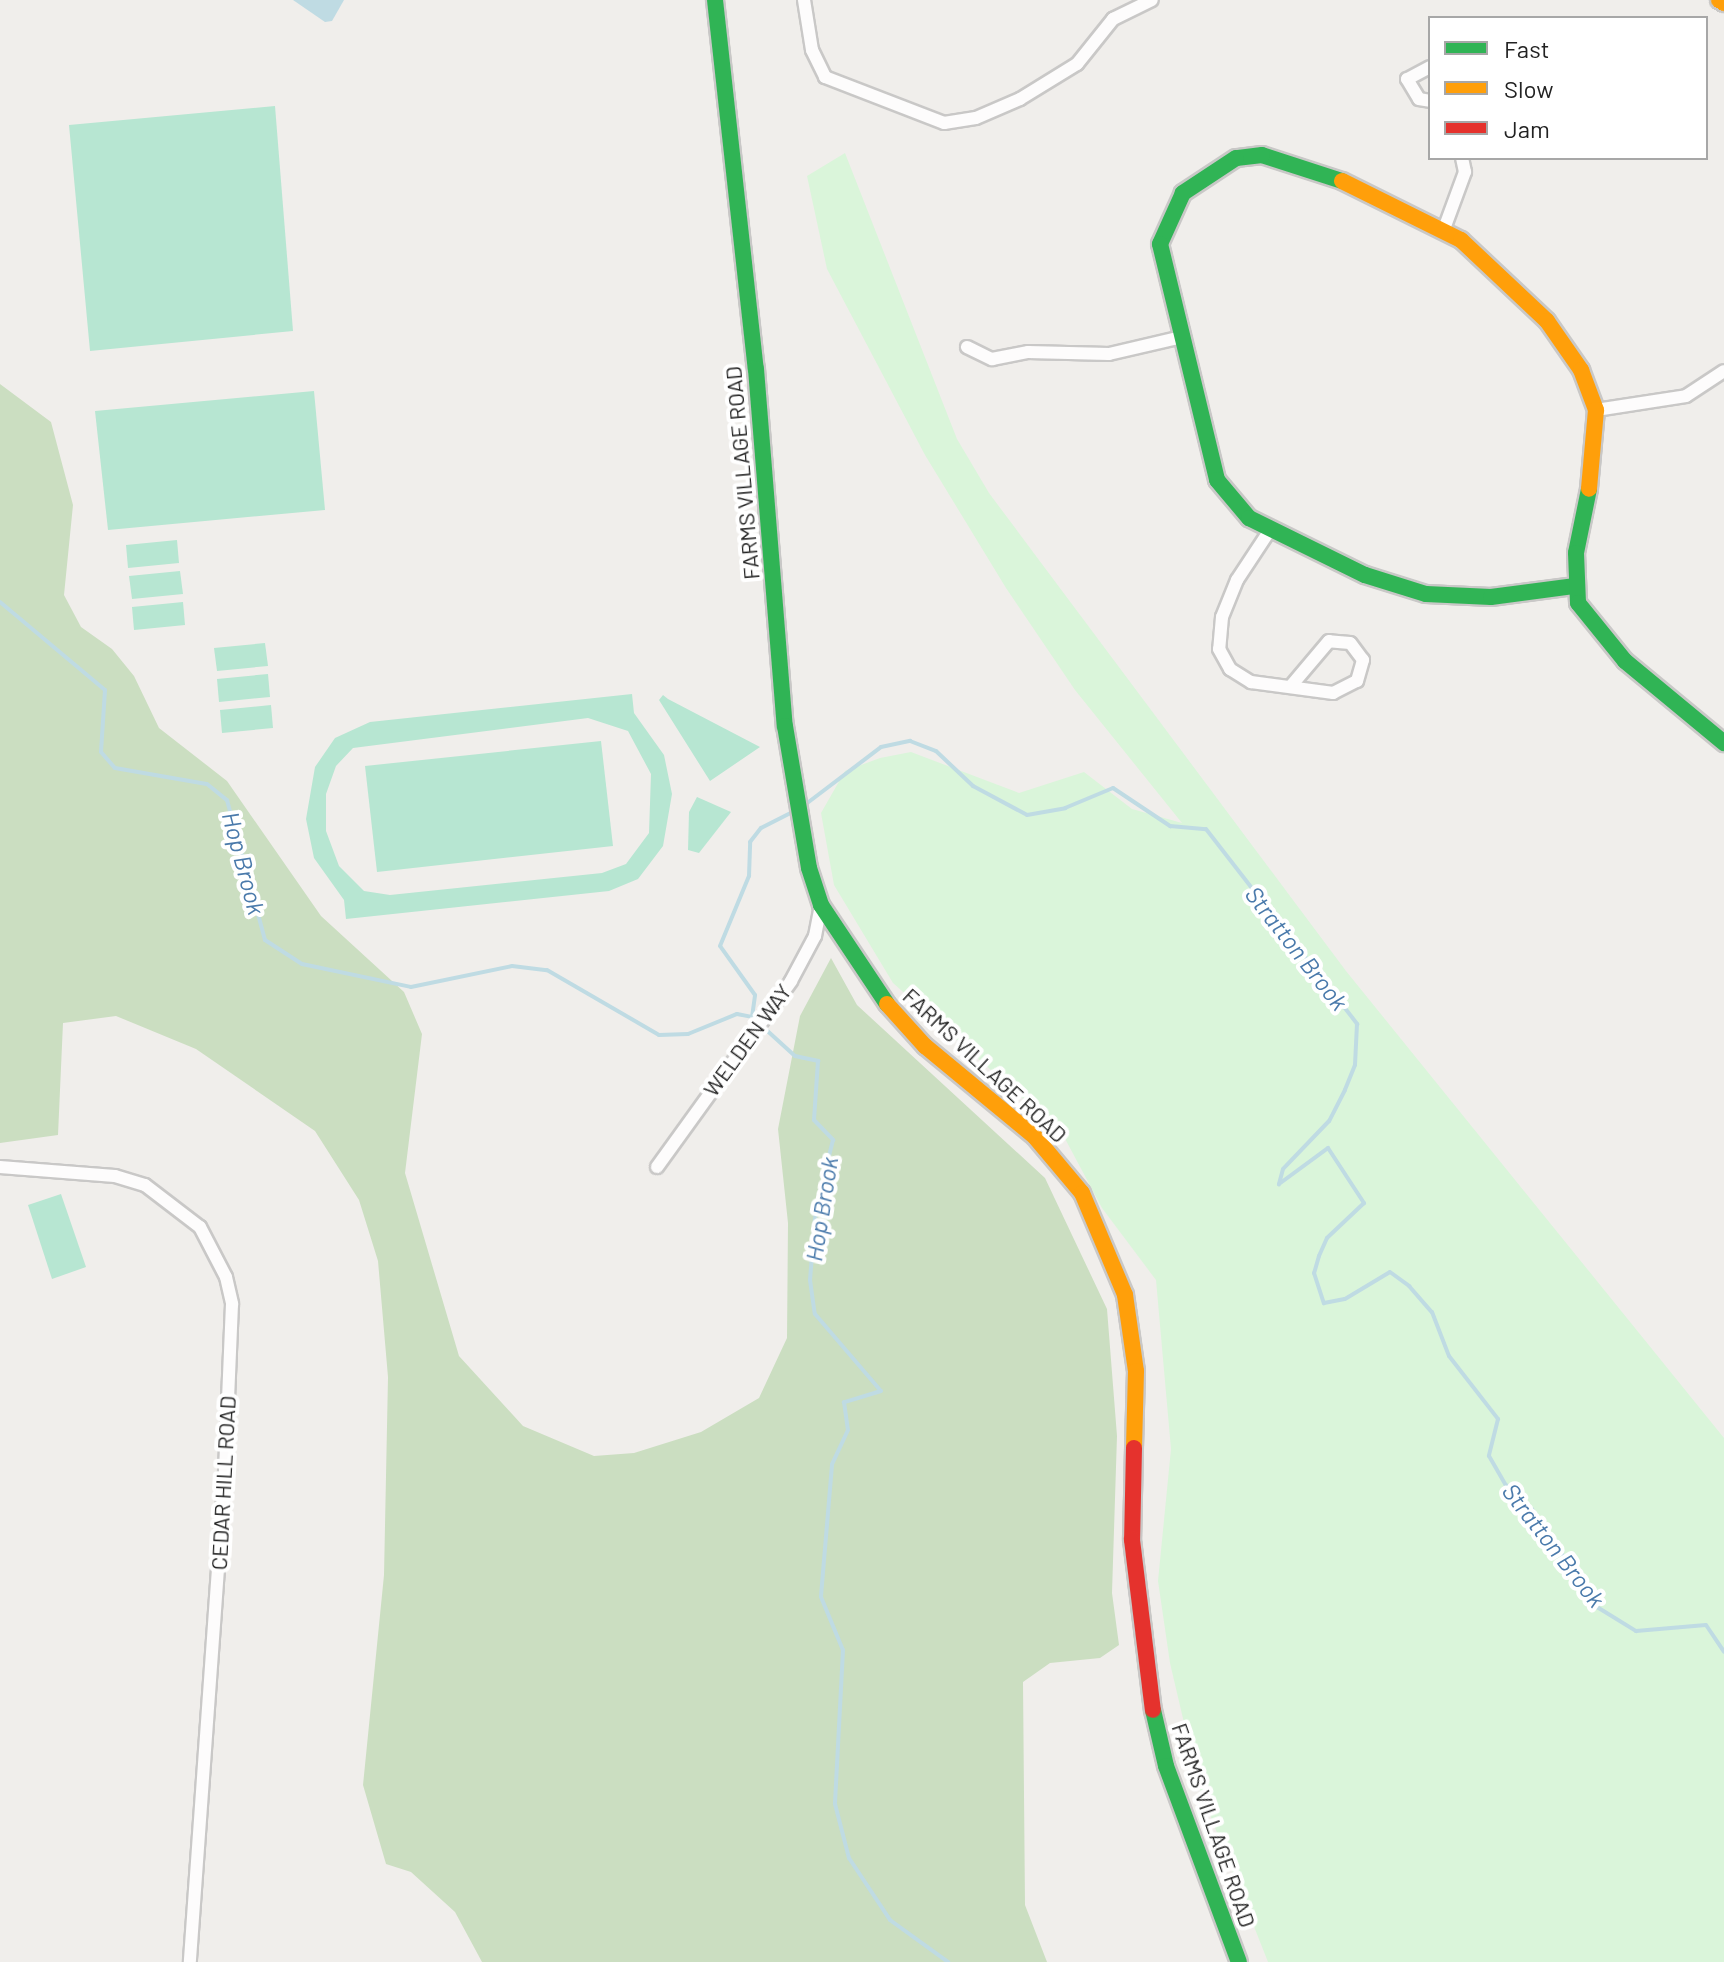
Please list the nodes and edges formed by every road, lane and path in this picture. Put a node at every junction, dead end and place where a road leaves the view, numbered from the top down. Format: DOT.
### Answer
graph roads {
  1 [pos="715,0"];
  2 [pos="804,0"];
  3 [pos="1152,0"];
  4 [pos="1428,68"];
  5 [pos="1428,101"];
  6 [pos="1462,160"];
  7 [pos="1444,229"];
  8 [pos="1178,338"];
  9 [pos="967,347"];
  10 [pos="1724,371"];
  11 [pos="1596,410"];
  12 [pos="1268,533"];
  13 [pos="1575,586"];
  14 [pos="1290,687"];
  15 [pos="1724,743"];
  16 [pos="821,905"];
  17 [pos="0,1167"];
  18 [pos="657,1167"];
  19 [pos="190,1962"];
  20 [pos="1239,1962"];
  1 -- 16 [label="main road, FARMS VILLAGE ROAD"];
  2 -- 3 [label="street"];
  4 -- 5 [label="street"];
  6 -- 7 [label="street"];
  7 -- 8 [label="main road"];
  7 -- 11 [label="main road"];
  8 -- 9 [label="street"];
  8 -- 12 [label="main road"];
  10 -- 11 [label="street"];
  11 -- 13 [label="main road"];
  12 -- 13 [label="main road"];
  12 -- 14 [label="street"];
  13 -- 15 [label="main road"];
  14 -- 14 [label="street"];
  16 -- 18 [label="street, WELDEN WAY"];
  16 -- 20 [label="main road, FARMS VILLAGE ROAD"];
  17 -- 19 [label="street, CEDAR HILL ROAD"];
}
